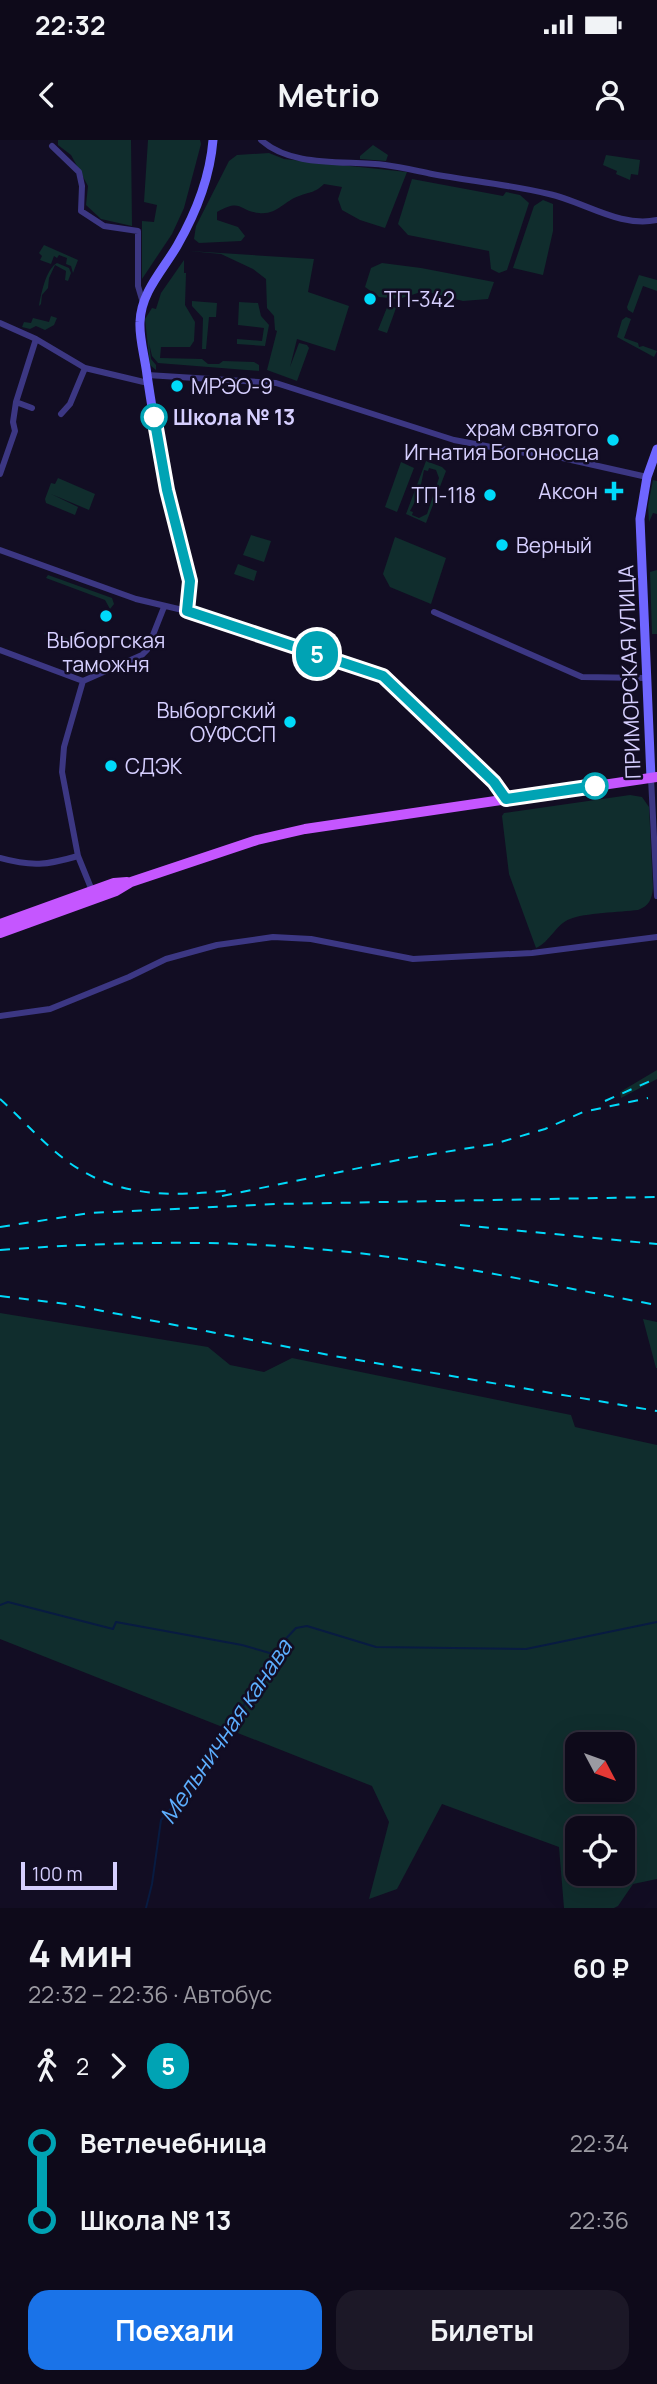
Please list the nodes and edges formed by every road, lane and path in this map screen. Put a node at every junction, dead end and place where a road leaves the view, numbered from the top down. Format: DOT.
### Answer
graph roads {
  1 [pos="213,140"];
  2 [pos="261,140"];
  3 [pos="52,146"];
  4 [pos="657,220"];
  5 [pos="143,304"];
  6 [pos="0,323"];
  7 [pos="36,339"];
  8 [pos="85,368"];
  9 [pos="148,379"];
  10 [pos="16,402"];
  11 [pos="32,408"];
  12 [pos="61,414"];
  13 [pos="657,449"];
  14 [pos="0,474"];
  15 [pos="647,477"];
  16 [pos="0,550"];
  17 [pos="164,607"];
  18 [pos="187,611"];
  19 [pos="434,612"];
  20 [pos="0,650"];
  21 [pos="645,678"];
  22 [pos="83,681"];
  23 [pos="655,778"];
  24 [pos="506,799"];
  25 [pos="78,856"];
  26 [pos="0,858"];
  27 [pos="93,895"];
  28 [pos="657,896"];
  29 [pos="0,924"];
  30 [pos="0,933"];
  31 [pos="657,937"];
  32 [pos="0,1016"];
  1 -- 5 [label="street"];
  2 -- 4 [label="street"];
  3 -- 5 [label="street"];
  5 -- 9 [label="street"];
  6 -- 7 [label="street"];
  7 -- 8 [label="street"];
  7 -- 10 [label="street"];
  8 -- 9 [label="street"];
  8 -- 12 [label="street"];
  9 -- 15 [label="street"];
  9 -- 18 [label="street"];
  10 -- 11 [label="street"];
  10 -- 14 [label="street"];
  13 -- 15 [label="street, ПРИМОРСКАЯ УЛИЦА"];
  15 -- 21 [label="street, ПРИМОРСКАЯ УЛИЦА"];
  16 -- 17 [label="street"];
  17 -- 18 [label="street"];
  17 -- 22 [label="street"];
  18 -- 24 [label="street"];
  19 -- 21 [label="street"];
  20 -- 22 [label="street"];
  21 -- 23 [label="street, ПРИМОРСКАЯ УЛИЦА"];
  22 -- 25 [label="street"];
  23 -- 24 [label="main road"];
  23 -- 28 [label="street, ПРИМОРСКАЯ УЛИЦА"];
  24 -- 27 [label="main road"];
  25 -- 26 [label="street"];
  25 -- 27 [label="street"];
  27 -- 29 [label="main road"];
  27 -- 30 [label="main road"];
  31 -- 32 [label="street"];
}
